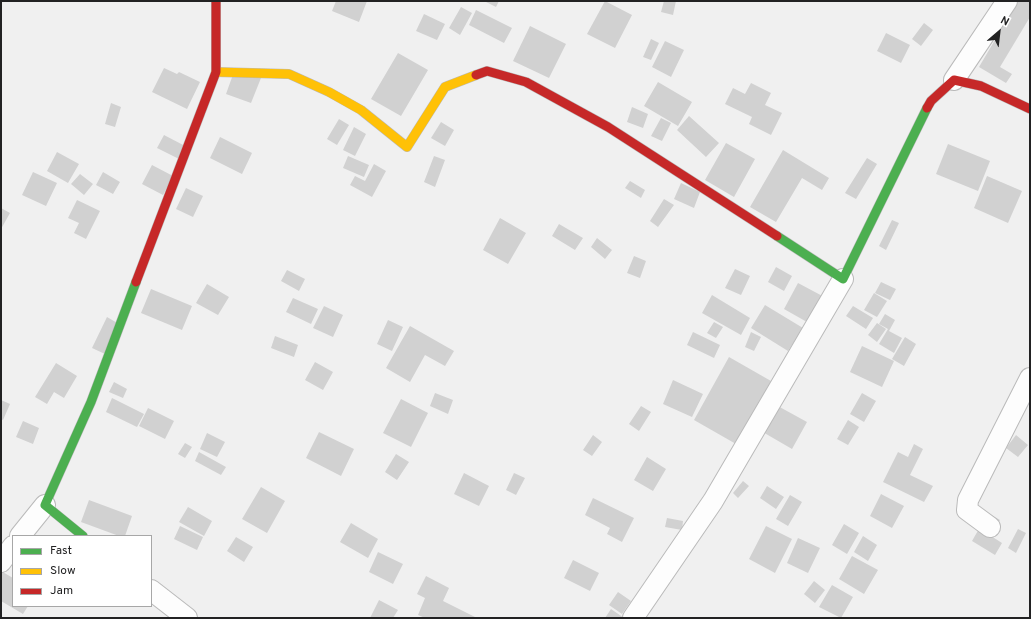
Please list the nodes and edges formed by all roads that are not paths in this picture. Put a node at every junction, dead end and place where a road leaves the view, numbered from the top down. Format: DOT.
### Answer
graph roads {
  1 [pos="216,1"];
  2 [pos="1007,1"];
  3 [pos="216,72"];
  4 [pos="954,80"];
  5 [pos="1030,109"];
  6 [pos="843,279"];
  7 [pos="1030,378"];
  8 [pos="45,505"];
  9 [pos="990,527"];
  10 [pos="21,535"];
  11 [pos="82,535"];
  12 [pos="12,547"];
  13 [pos="1,562"];
  14 [pos="152,591"];
  15 [pos="187,618"];
  16 [pos="633,618"];
  1 -- 3 [label="street"];
  2 -- 4 [label="street"];
  3 -- 6 [label="street"];
  3 -- 8 [label="street"];
  4 -- 5 [label="street"];
  4 -- 6 [label="street"];
  6 -- 16 [label="street"];
  7 -- 9 [label="street"];
  8 -- 10 [label="street"];
  8 -- 11 [label="street"];
  12 -- 13 [label="street"];
  14 -- 15 [label="street"];
}
